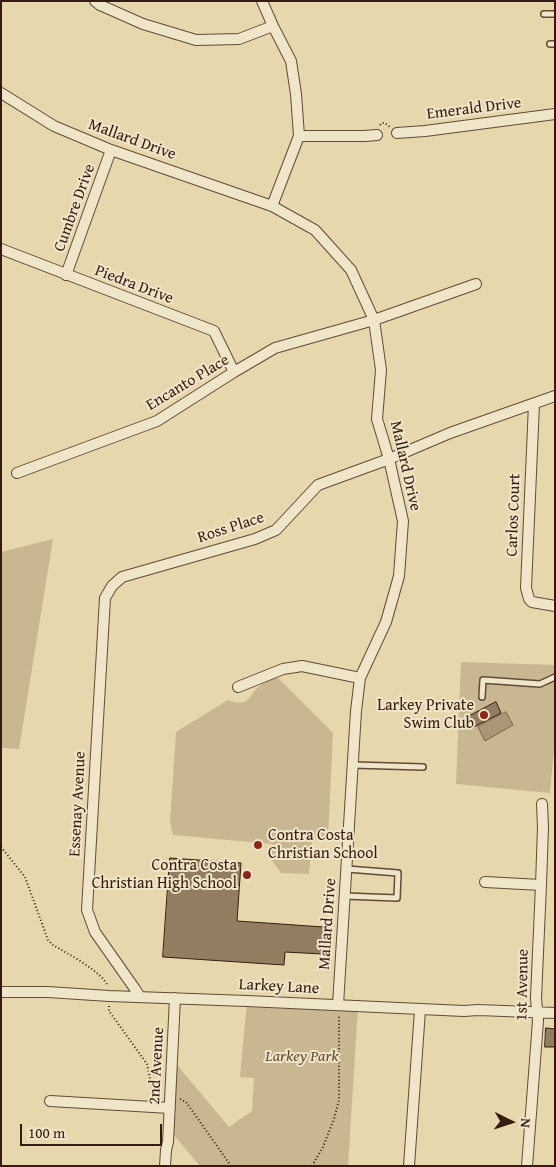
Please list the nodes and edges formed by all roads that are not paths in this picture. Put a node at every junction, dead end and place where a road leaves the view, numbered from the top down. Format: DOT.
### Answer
graph roads {
  1 [pos="95,1"];
  2 [pos="262,1"];
  3 [pos="544,14"];
  4 [pos="555,14"];
  5 [pos="273,26"];
  6 [pos="1,93"];
  7 [pos="555,114"];
  8 [pos="397,133"];
  9 [pos="377,134"];
  10 [pos="299,136"];
  11 [pos="111,150"];
  12 [pos="272,206"];
  13 [pos="1,250"];
  14 [pos="66,275"];
  15 [pos="476,284"];
  16 [pos="374,320"];
  17 [pos="234,372"];
  18 [pos="555,396"];
  19 [pos="534,404"];
  20 [pos="389,459"];
  21 [pos="17,473"];
  22 [pos="105,598"];
  23 [pos="555,606"];
  24 [pos="360,678"];
  25 [pos="555,678"];
  26 [pos="238,687"];
  27 [pos="482,697"];
  28 [pos="353,765"];
  29 [pos="423,767"];
  30 [pos="542,804"];
  31 [pos="346,869"];
  32 [pos="485,882"];
  33 [pos="541,885"];
  34 [pos="345,896"];
  35 [pos="1,992"];
  36 [pos="140,997"];
  37 [pos="175,998"];
  38 [pos="338,1010"];
  39 [pos="420,1010"];
  40 [pos="537,1012"];
  41 [pos="555,1013"];
  42 [pos="50,1101"];
  43 [pos="170,1103"];
  44 [pos="165,1166"];
  45 [pos="409,1166"];
  46 [pos="527,1166"];
  1 -- 5 [label="street"];
  2 -- 5 [label="street"];
  3 -- 4 [label="lane"];
  5 -- 10 [label="street"];
  6 -- 11 [label="street, Mallard Drive"];
  7 -- 8 [label="street, Emerald Drive"];
  9 -- 10 [label="street"];
  10 -- 12 [label="street"];
  11 -- 12 [label="street, Mallard Drive"];
  11 -- 14 [label="street, Cumbre Drive"];
  12 -- 16 [label="street, Mallard Drive"];
  13 -- 14 [label="street, Piedra Drive"];
  14 -- 17 [label="street, Piedra Drive"];
  15 -- 16 [label="street, Encanto Place"];
  16 -- 17 [label="street, Encanto Place"];
  16 -- 20 [label="street, Mallard Drive"];
  17 -- 21 [label="street, Encanto Place"];
  18 -- 19 [label="street, Ross Place"];
  19 -- 20 [label="street, Ross Place"];
  19 -- 23 [label="street, Carlos Court"];
  20 -- 22 [label="street, Ross Place"];
  20 -- 24 [label="street, Mallard Drive"];
  22 -- 36 [label="street, Essenay Avenue"];
  24 -- 26 [label="street"];
  24 -- 28 [label="street, Mallard Drive"];
  25 -- 27 [label="lane"];
  28 -- 29 [label="lane"];
  28 -- 31 [label="street, Mallard Drive"];
  30 -- 33 [label="street, 1st Avenue"];
  31 -- 34 [label="street, Mallard Drive"];
  31 -- 34 [label="lane"];
  32 -- 33 [label="street"];
  33 -- 40 [label="street, 1st Avenue"];
  34 -- 38 [label="street, Mallard Drive"];
  35 -- 36 [label="street, Larkey Lane"];
  36 -- 37 [label="street, Larkey Lane"];
  37 -- 38 [label="street, Larkey Lane"];
  37 -- 43 [label="street, 2nd Avenue"];
  38 -- 39 [label="street, Larkey Lane"];
  39 -- 40 [label="street, Larkey Lane"];
  39 -- 45 [label="street"];
  40 -- 41 [label="street, Larkey Lane"];
  40 -- 46 [label="street, 1st Avenue"];
  42 -- 43 [label="street"];
  43 -- 44 [label="street, 2nd Avenue"];
}
